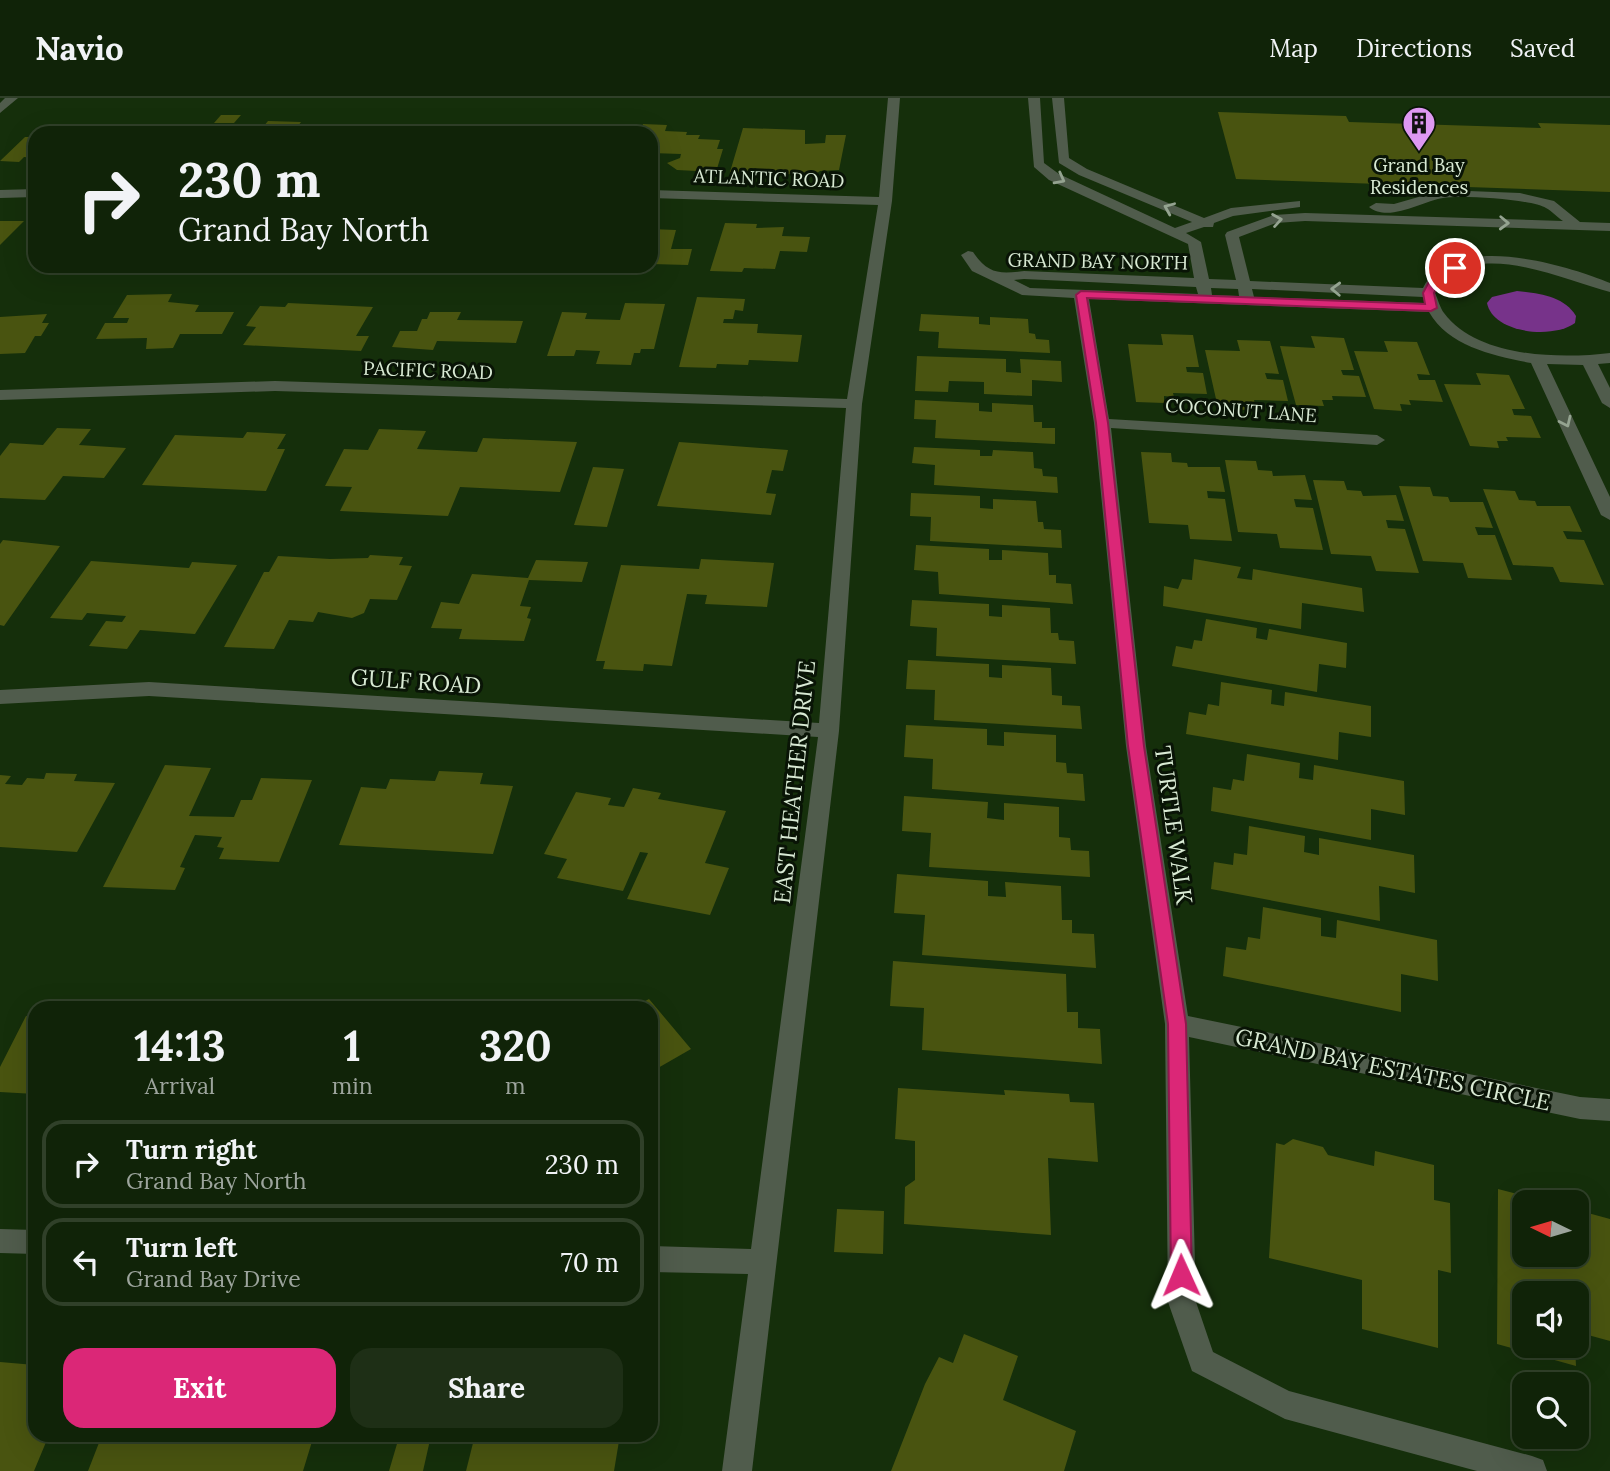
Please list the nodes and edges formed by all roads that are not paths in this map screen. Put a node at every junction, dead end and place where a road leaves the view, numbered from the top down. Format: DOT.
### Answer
graph roads {
  1 [pos="12,98"];
  2 [pos="894,98"];
  3 [pos="1035,99"];
  4 [pos="1058,99"];
  5 [pos="0,109"];
  6 [pos="28,193"];
  7 [pos="0,194"];
  8 [pos="658,194"];
  9 [pos="885,201"];
  10 [pos="1203,222"];
  11 [pos="1577,226"];
  12 [pos="1610,227"];
  13 [pos="1175,233"];
  14 [pos="1232,235"];
  15 [pos="968,255"];
  16 [pos="995,278"];
  17 [pos="1202,283"];
  18 [pos="1243,285"];
  19 [pos="1610,288"];
  20 [pos="1081,295"];
  21 [pos="1430,300"];
  22 [pos="1206,301"];
  23 [pos="1248,302"];
  24 [pos="1610,358"];
  25 [pos="1537,360"];
  26 [pos="1589,362"];
  27 [pos="0,395"];
  28 [pos="1610,403"];
  29 [pos="854,404"];
  30 [pos="1102,423"];
  31 [pos="1377,440"];
  32 [pos="1610,515"];
  33 [pos="0,697"];
  34 [pos="829,731"];
  35 [pos="1177,1024"];
  36 [pos="1610,1110"];
  37 [pos="0,1241"];
  38 [pos="28,1242"];
  39 [pos="658,1259"];
  40 [pos="764,1262"];
  41 [pos="737,1471"];
  42 [pos="1532,1471"];
  1 -- 5 [label="street"];
  2 -- 9 [label="street, EAST HEATHER DRIVE"];
  3 -- 4 [label="street"];
  3 -- 13 [label="street, one-way"];
  10 -- 4 [label="street, one-way"];
  6 -- 7 [label="street"];
  8 -- 9 [label="street, ATLANTIC ROAD"];
  9 -- 29 [label="street, EAST HEATHER DRIVE"];
  10 -- 11 [label="street"];
  10 -- 13 [label="street"];
  10 -- 14 [label="street"];
  11 -- 12 [label="street"];
  14 -- 11 [label="street, one-way"];
  13 -- 17 [label="street"];
  14 -- 18 [label="street"];
  15 -- 16 [label="street"];
  16 -- 17 [label="street, GRAND BAY NORTH"];
  16 -- 20 [label="street, GRAND BAY NORTH"];
  17 -- 18 [label="street, GRAND BAY NORTH"];
  17 -- 22 [label="street"];
  21 -- 18 [label="street, GRAND BAY NORTH, one-way"];
  18 -- 23 [label="street"];
  19 -- 21 [label="street"];
  20 -- 22 [label="street, GRAND BAY NORTH"];
  20 -- 30 [label="street, TURTLE WALK"];
  21 -- 23 [label="street, GRAND BAY NORTH"];
  21 -- 25 [label="street"];
  22 -- 23 [label="street, GRAND BAY NORTH"];
  24 -- 26 [label="street"];
  25 -- 26 [label="street"];
  25 -- 32 [label="street, one-way"];
  26 -- 28 [label="street"];
  27 -- 29 [label="street, PACIFIC ROAD"];
  29 -- 34 [label="street, EAST HEATHER DRIVE"];
  30 -- 31 [label="street, COCONUT LANE"];
  30 -- 35 [label="street, TURTLE WALK"];
  33 -- 34 [label="street, GULF ROAD"];
  34 -- 40 [label="street, EAST HEATHER DRIVE"];
  35 -- 36 [label="street, GRAND BAY ESTATES CIRCLE"];
  35 -- 42 [label="street, TURTLE WALK"];
  37 -- 38 [label="street"];
  39 -- 40 [label="street"];
  40 -- 41 [label="street, EAST HEATHER DRIVE"];
}
